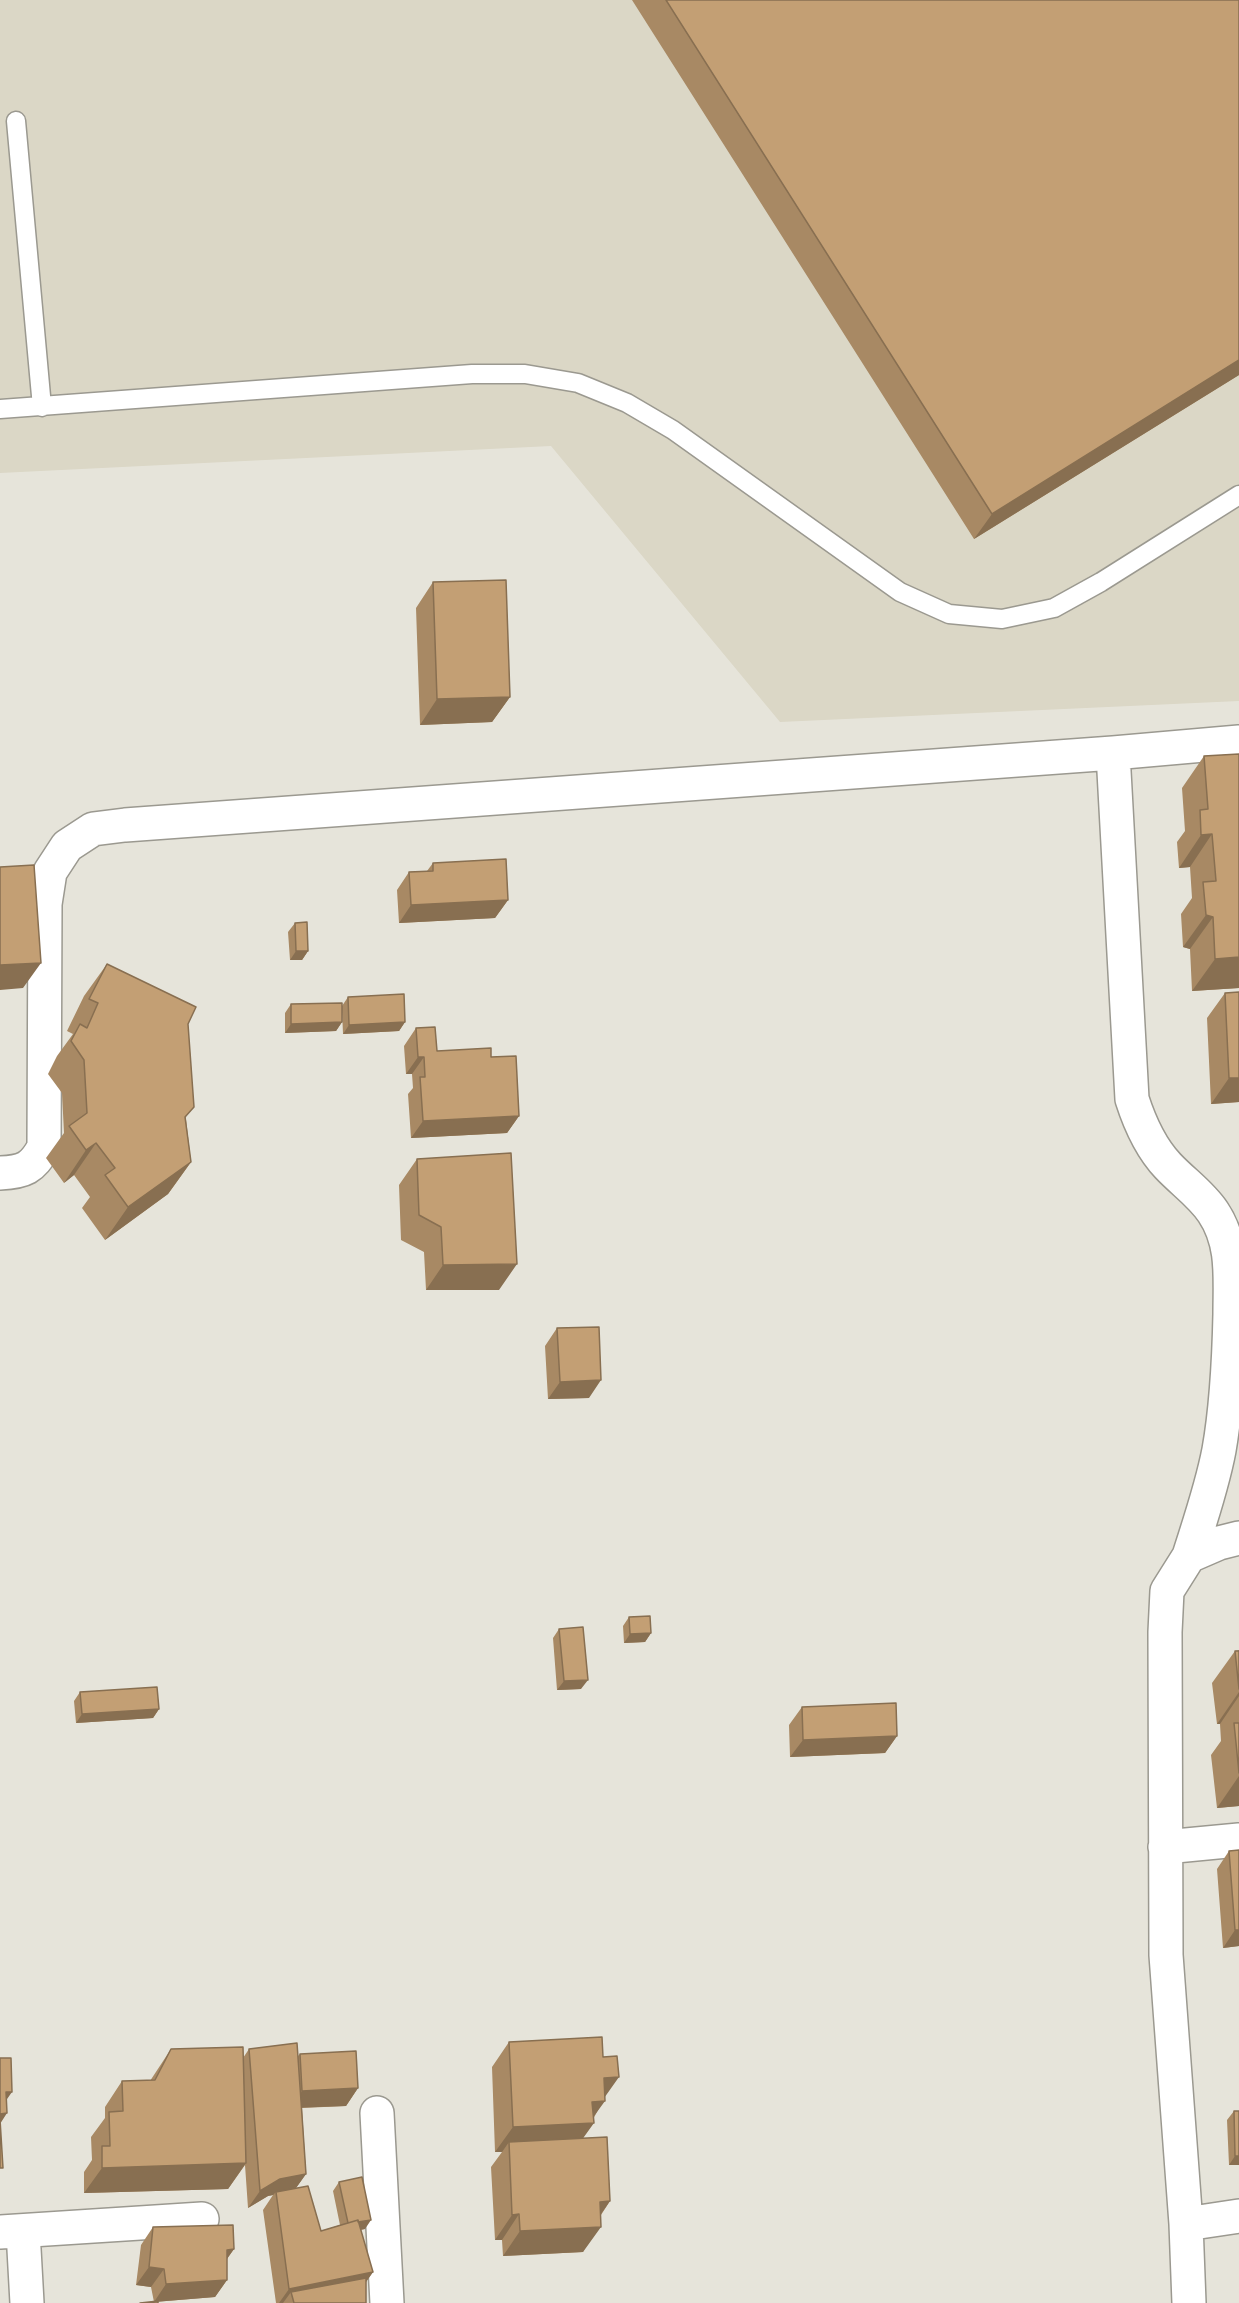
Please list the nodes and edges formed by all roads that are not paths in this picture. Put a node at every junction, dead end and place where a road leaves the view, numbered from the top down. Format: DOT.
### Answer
graph roads {
  1 [pos="16,120"];
  2 [pos="42,407"];
  3 [pos="0,409"];
  4 [pos="1239,495"];
  5 [pos="1239,742"];
  6 [pos="1113,753"];
  7 [pos="0,1173"];
  8 [pos="1239,1538"];
  9 [pos="1189,1556"];
  10 [pos="1239,1840"];
  11 [pos="1165,1847"];
  12 [pos="377,2113"];
  13 [pos="1239,2216"];
  14 [pos="202,2219"];
  15 [pos="1186,2224"];
  16 [pos="12,2231"];
  17 [pos="27,2303"];
  18 [pos="387,2303"];
  19 [pos="1190,2303"];
  1 -- 2 [label="lane"];
  2 -- 3 [label="lane"];
  2 -- 4 [label="lane"];
  5 -- 6 [label="street"];
  6 -- 7 [label="street"];
  6 -- 9 [label="street"];
  8 -- 9 [label="street"];
  9 -- 11 [label="street"];
  10 -- 11 [label="street"];
  11 -- 15 [label="street"];
  12 -- 18 [label="street"];
  13 -- 15 [label="street"];
  14 -- 16 [label="street"];
  15 -- 19 [label="street"];
  16 -- 17 [label="street"];
}
